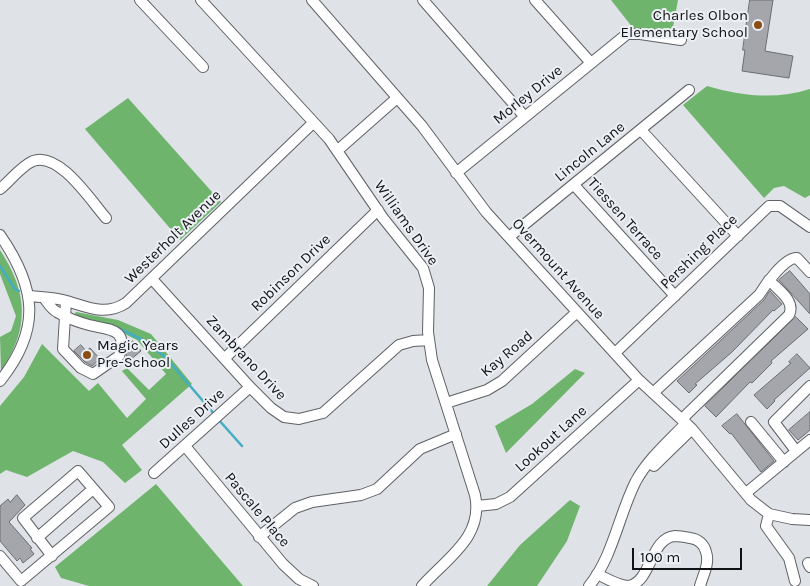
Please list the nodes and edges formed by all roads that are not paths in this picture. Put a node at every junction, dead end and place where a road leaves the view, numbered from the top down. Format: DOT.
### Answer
graph roads {
  1 [pos="140,0"];
  2 [pos="201,0"];
  3 [pos="312,0"];
  4 [pos="423,0"];
  5 [pos="535,0"];
  6 [pos="681,40"];
  7 [pos="591,63"];
  8 [pos="203,67"];
  9 [pos="689,90"];
  10 [pos="397,98"];
  11 [pos="525,117"];
  12 [pos="313,123"];
  13 [pos="641,130"];
  14 [pos="338,150"];
  15 [pos="456,173"];
  16 [pos="574,185"];
  17 [pos="0,189"];
  18 [pos="378,210"];
  19 [pos="106,218"];
  20 [pos="810,227"];
  21 [pos="0,235"];
  22 [pos="738,236"];
  23 [pos="509,237"];
  24 [pos="810,272"];
  25 [pos="152,278"];
  26 [pos="769,280"];
  27 [pos="28,296"];
  28 [pos="675,296"];
  29 [pos="44,298"];
  30 [pos="66,301"];
  31 [pos="577,312"];
  32 [pos="64,315"];
  33 [pos="429,340"];
  34 [pos="615,354"];
  35 [pos="224,358"];
  36 [pos="639,380"];
  37 [pos="0,381"];
  38 [pos="810,386"];
  39 [pos="250,387"];
  40 [pos="653,393"];
  41 [pos="446,403"];
  42 [pos="750,422"];
  43 [pos="687,423"];
  44 [pos="456,434"];
  45 [pos="810,440"];
  46 [pos="185,446"];
  47 [pos="796,451"];
  48 [pos="784,462"];
  49 [pos="154,473"];
  50 [pos="94,489"];
  51 [pos="746,494"];
  52 [pos="477,506"];
  53 [pos="770,514"];
  54 [pos="810,520"];
  55 [pos="260,536"];
  56 [pos="37,538"];
  57 [pos="0,556"];
  58 [pos="52,556"];
  59 [pos="597,574"];
  60 [pos="21,584"];
  61 [pos="794,584"];
  62 [pos="313,586"];
  63 [pos="422,586"];
  64 [pos="589,586"];
  65 [pos="700,586"];
  1 -- 8 [label="street"];
  2 -- 12 [label="street, Williams Drive"];
  3 -- 10 [label="street, Overmount Avenue"];
  4 -- 11 [label="street"];
  5 -- 7 [label="street"];
  6 -- 7 [label="street, Morley Drive"];
  7 -- 11 [label="street, Morley Drive"];
  9 -- 13 [label="street, Lincoln Lane"];
  10 -- 14 [label="street"];
  10 -- 15 [label="street, Overmount Avenue"];
  11 -- 15 [label="street, Morley Drive"];
  12 -- 14 [label="street, Williams Drive"];
  12 -- 25 [label="street, Westerholt Avenue"];
  13 -- 16 [label="street, Lincoln Lane"];
  13 -- 22 [label="street"];
  14 -- 18 [label="street, Williams Drive"];
  15 -- 23 [label="street, Overmount Avenue"];
  16 -- 23 [label="street, Lincoln Lane"];
  16 -- 28 [label="street, Tiessen Terrace"];
  17 -- 19 [label="street"];
  18 -- 33 [label="street, Williams Drive"];
  18 -- 35 [label="street, Robinson Drive"];
  20 -- 22 [label="street, Pershing Place"];
  21 -- 27 [label="street"];
  22 -- 28 [label="street, Pershing Place"];
  23 -- 31 [label="street, Overmount Avenue"];
  24 -- 26 [label="street"];
  25 -- 30 [label="street, Westerholt Avenue"];
  25 -- 35 [label="street, Zambrano Drive"];
  26 -- 40 [label="street"];
  26 -- 43 [label="street"];
  27 -- 29 [label="street, Westerholt Avenue"];
  27 -- 37 [label="street"];
  28 -- 34 [label="street, Pershing Place"];
  29 -- 30 [label="street, Westerholt Avenue"];
  29 -- 32 [label="street"];
  30 -- 32 [label="street"];
  31 -- 34 [label="street, Overmount Avenue"];
  31 -- 41 [label="street, Kay Road"];
  32 -- 32 [label="street"];
  33 -- 39 [label="street, Zambrano Drive"];
  33 -- 41 [label="street, Williams Drive"];
  34 -- 36 [label="street, Overmount Avenue"];
  35 -- 39 [label="street, Zambrano Drive"];
  36 -- 40 [label="street, Overmount Avenue"];
  36 -- 52 [label="street, Lookout Lane"];
  38 -- 47 [label="street"];
  39 -- 46 [label="street, Dulles Drive"];
  40 -- 43 [label="street, Overmount Avenue"];
  41 -- 44 [label="street, Williams Drive"];
  42 -- 48 [label="street"];
  43 -- 51 [label="street, Overmount Avenue"];
  43 -- 59 [label="street"];
  44 -- 52 [label="street, Williams Drive"];
  44 -- 55 [label="street"];
  45 -- 47 [label="street"];
  46 -- 49 [label="street, Dulles Drive"];
  46 -- 55 [label="street, Pascale Place"];
  47 -- 48 [label="street"];
  48 -- 51 [label="street"];
  50 -- 56 [label="street"];
  50 -- 56 [label="street"];
  50 -- 58 [label="street"];
  51 -- 53 [label="street, Overmount Avenue"];
  52 -- 63 [label="street, Williams Drive"];
  53 -- 54 [label="street, Overmount Avenue"];
  53 -- 61 [label="street"];
  55 -- 62 [label="street, Pascale Place"];
  56 -- 58 [label="street"];
  57 -- 60 [label="street"];
  58 -- 60 [label="street"];
  59 -- 64 [label="street"];
  59 -- 65 [label="street"];
}
